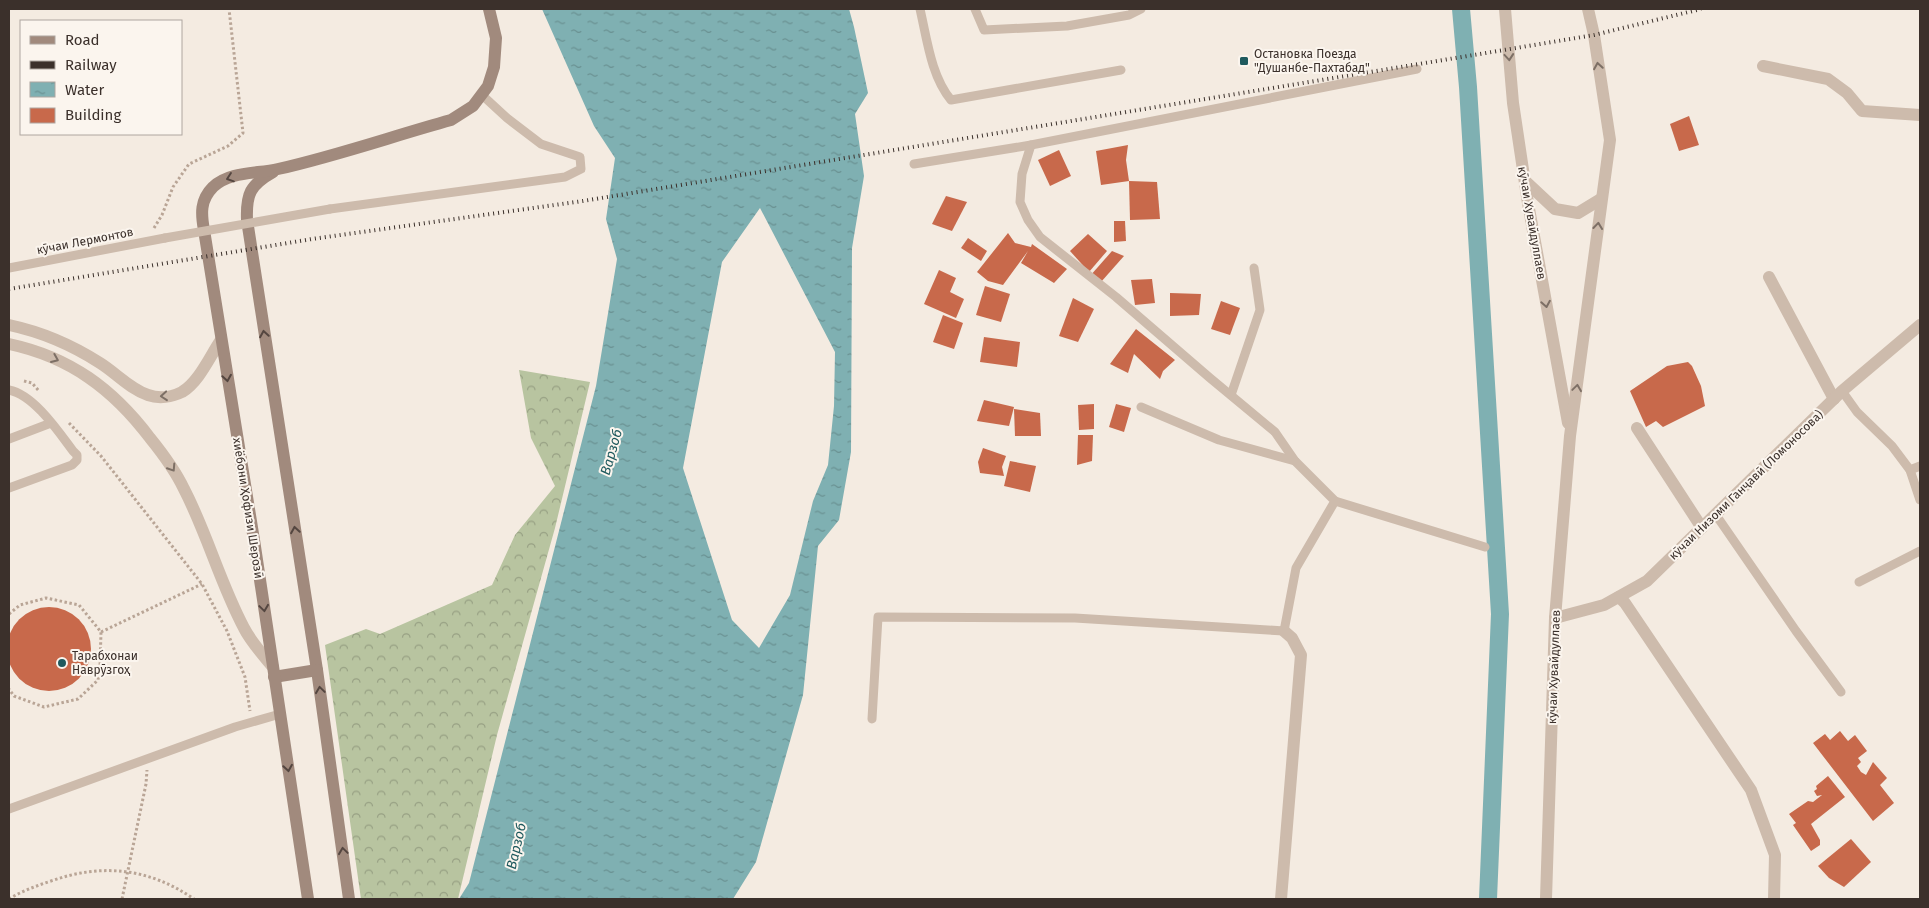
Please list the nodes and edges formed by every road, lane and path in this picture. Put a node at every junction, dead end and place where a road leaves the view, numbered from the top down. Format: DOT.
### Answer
graph roads {
  1 [pos="229,9"];
  2 [pos="488,9"];
  3 [pos="920,9"];
  4 [pos="975,9"];
  5 [pos="1141,9"];
  6 [pos="1505,9"];
  7 [pos="1588,9"];
  8 [pos="1598,9"];
  9 [pos="1594,35"];
  10 [pos="1763,66"];
  11 [pos="1417,69"];
  12 [pos="1121,70"];
  13 [pos="482,94"];
  14 [pos="1920,115"];
  15 [pos="1031,145"];
  16 [pos="914,164"];
  17 [pos="277,169"];
  18 [pos="1525,181"];
  19 [pos="1601,199"];
  20 [pos="145,242"];
  21 [pos="9,268"];
  22 [pos="1254,268"];
  23 [pos="1769,277"];
  24 [pos="9,325"];
  25 [pos="1920,325"];
  26 [pos="221,340"];
  27 [pos="9,344"];
  28 [pos="17,378"];
  29 [pos="9,390"];
  30 [pos="1231,395"];
  31 [pos="1838,395"];
  32 [pos="46,398"];
  33 [pos="1141,407"];
  34 [pos="66,419"];
  35 [pos="51,423"];
  36 [pos="1637,428"];
  37 [pos="1570,436"];
  38 [pos="9,439"];
  39 [pos="1295,462"];
  40 [pos="1920,466"];
  41 [pos="1910,470"];
  42 [pos="9,488"];
  43 [pos="1920,500"];
  44 [pos="1335,501"];
  45 [pos="1716,515"];
  46 [pos="1702,528"];
  47 [pos="1485,547"];
  48 [pos="1920,551"];
  49 [pos="1859,582"];
  50 [pos="202,584"];
  51 [pos="1619,597"];
  52 [pos="9,614"];
  53 [pos="1555,618"];
  54 [pos="1284,631"];
  55 [pos="101,632"];
  56 [pos="317,670"];
  57 [pos="273,672"];
  58 [pos="9,690"];
  59 [pos="1841,692"];
  60 [pos="280,714"];
  61 [pos="872,719"];
  62 [pos="252,722"];
  63 [pos="146,759"];
  64 [pos="9,809"];
  65 [pos="128,871"];
  66 [pos="9,899"];
  67 [pos="122,899"];
  68 [pos="194,899"];
  69 [pos="308,899"];
  70 [pos="349,899"];
  71 [pos="1281,899"];
  72 [pos="1546,899"];
  73 [pos="1774,899"];
  1 -- 20 [label="path"];
  2 -- 13 [label="main road, хиёбони Ҳофизи Шерозӣ"];
  3 -- 12 [label="lane"];
  4 -- 5 [label="lane"];
  6 -- 18 [label="street, кӯчаи Хувайдуллаев, one-way"];
  7 -- 9 [label="street, кӯчаи Хувайдуллаев"];
  8 -- 9 [label="street"];
  19 -- 9 [label="street, кӯчаи Хувайдуллаев, one-way"];
  10 -- 14 [label="street"];
  11 -- 15 [label="lane"];
  13 -- 17 [label="main road, хиёбони Ҳофизи Шерозӣ"];
  13 -- 20 [label="lane, кӯчаи Лермонтов, bridge"];
  15 -- 16 [label="lane"];
  15 -- 30 [label="lane"];
  17 -- 26 [label="main road, хиёбони Ҳофизи Шерозӣ, one-way"];
  56 -- 17 [label="main road, хиёбони Ҳофизи Шерозӣ, one-way"];
  18 -- 19 [label="street"];
  18 -- 37 [label="street, кӯчаи Хувайдуллаев, one-way"];
  37 -- 19 [label="street, кӯчаи Хувайдуллаев, one-way"];
  20 -- 21 [label="lane, кӯчаи Лермонтов"];
  22 -- 30 [label="lane"];
  23 -- 31 [label="street"];
  26 -- 24 [label="street, one-way"];
  25 -- 31 [label="street, кӯчаи Низоми Ганҷавӣ (Ломоносова)"];
  26 -- 57 [label="main road, хиёбони Ҳофизи Шерозӣ, one-way"];
  27 -- 57 [label="street, one-way"];
  28 -- 32 [label="path"];
  29 -- 35 [label="lane"];
  30 -- 39 [label="lane"];
  31 -- 41 [label="lane"];
  31 -- 45 [label="street, кӯчаи Низоми Ганҷавӣ (Ломоносова)"];
  33 -- 39 [label="lane"];
  34 -- 50 [label="path"];
  35 -- 38 [label="lane"];
  35 -- 42 [label="lane"];
  36 -- 46 [label="street"];
  37 -- 53 [label="street, кӯчаи Хувайдуллаев"];
  39 -- 44 [label="lane"];
  40 -- 41 [label="lane"];
  41 -- 43 [label="lane"];
  44 -- 47 [label="lane"];
  44 -- 54 [label="lane"];
  45 -- 46 [label="street, кӯчаи Низоми Ганҷавӣ (Ломоносова)"];
  45 -- 59 [label="lane"];
  46 -- 51 [label="street, кӯчаи Низоми Ганҷавӣ (Ломоносова)"];
  48 -- 49 [label="lane"];
  50 -- 55 [label="path"];
  50 -- 62 [label="path"];
  51 -- 53 [label="street, кӯчаи Низоми Ганҷавӣ (Ломоносова)"];
  51 -- 73 [label="street"];
  52 -- 55 [label="path"];
  53 -- 72 [label="street, кӯчаи Хувайдуллаев"];
  54 -- 61 [label="lane"];
  54 -- 71 [label="street"];
  55 -- 58 [label="path"];
  56 -- 57 [label="main road"];
  70 -- 56 [label="main road, хиёбони Ҳофизи Шерозӣ, one-way"];
  57 -- 60 [label="main road, хиёбони Ҳофизи Шерозӣ"];
  60 -- 62 [label="lane"];
  60 -- 69 [label="main road, хиёбони Ҳофизи Шерозӣ, one-way"];
  62 -- 63 [label="lane"];
  63 -- 64 [label="lane"];
  63 -- 65 [label="path"];
  65 -- 66 [label="path"];
  65 -- 67 [label="path"];
  65 -- 68 [label="path"];
}
